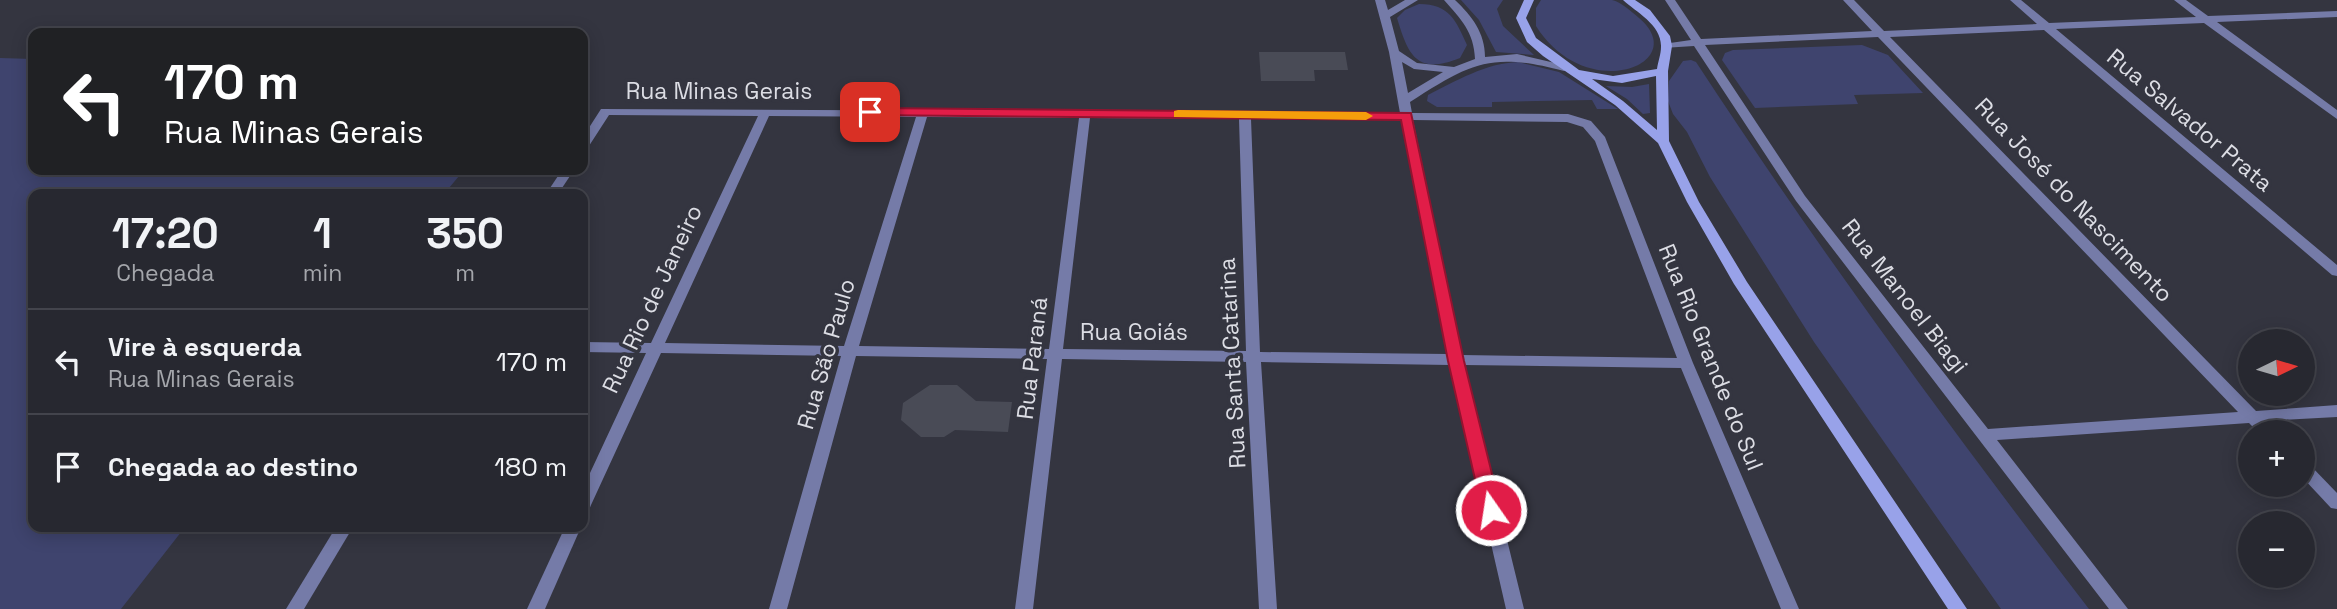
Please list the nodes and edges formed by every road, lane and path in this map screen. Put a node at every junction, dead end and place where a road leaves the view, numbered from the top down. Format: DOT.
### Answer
graph roads {
  1 [pos="1380,0"];
  2 [pos="1413,0"];
  3 [pos="1449,0"];
  4 [pos="1529,0"];
  5 [pos="1628,0"];
  6 [pos="1670,0"];
  7 [pos="1848,0"];
  8 [pos="2015,0"];
  9 [pos="2179,0"];
  10 [pos="2337,14"];
  11 [pos="1384,16"];
  12 [pos="2206,20"];
  13 [pos="2046,26"];
  14 [pos="1882,35"];
  15 [pos="1697,42"];
  16 [pos="1667,46"];
  17 [pos="1394,52"];
  18 [pos="1480,59"];
  19 [pos="1564,68"];
  20 [pos="1452,70"];
  21 [pos="1662,71"];
  22 [pos="1405,109"];
  23 [pos="765,112"];
  24 [pos="923,112"];
  25 [pos="1085,113"];
  26 [pos="1245,115"];
  27 [pos="2337,115"];
  28 [pos="1587,124"];
  29 [pos="588,138"];
  30 [pos="1663,141"];
  31 [pos="2337,272"];
  32 [pos="588,347"];
  33 [pos="654,347"];
  34 [pos="850,350"];
  35 [pos="1055,354"];
  36 [pos="1253,355"];
  37 [pos="1456,361"];
  38 [pos="1686,363"];
  39 [pos="2337,411"];
  40 [pos="2252,417"];
  41 [pos="2255,420"];
  42 [pos="1983,435"];
  43 [pos="2315,480"];
  44 [pos="588,494"];
  45 [pos="2337,503"];
  46 [pos="342,532"];
  47 [pos="571,532"];
  48 [pos="295,609"];
  49 [pos="536,609"];
  50 [pos="778,609"];
  51 [pos="1024,609"];
  52 [pos="1268,609"];
  53 [pos="1515,609"];
  54 [pos="1790,609"];
  55 [pos="1958,609"];
  56 [pos="2119,609"];
  1 -- 11 [label="street"];
  2 -- 11 [label="street"];
  3 -- 18 [label="street"];
  4 -- 19 [label="main road"];
  5 -- 16 [label="main road"];
  6 -- 15 [label="street, Rua Manoel Biagi"];
  7 -- 14 [label="street, Rua José do Nascimento"];
  8 -- 13 [label="street, Rua Salvador Prata"];
  9 -- 12 [label="street"];
  10 -- 12 [label="street"];
  11 -- 17 [label="street"];
  12 -- 13 [label="street"];
  12 -- 27 [label="street"];
  13 -- 14 [label="street"];
  13 -- 31 [label="street, Rua Salvador Prata"];
  14 -- 15 [label="street"];
  14 -- 40 [label="street, Rua José do Nascimento"];
  15 -- 16 [label="street"];
  15 -- 42 [label="street, Rua Manoel Biagi"];
  16 -- 21 [label="main road"];
  17 -- 20 [label="street"];
  17 -- 22 [label="street"];
  18 -- 19 [label="street"];
  18 -- 20 [label="street"];
  19 -- 21 [label="main road"];
  19 -- 30 [label="main road"];
  20 -- 22 [label="street"];
  21 -- 30 [label="main road"];
  22 -- 26 [label="street, Rua Minas Gerais"];
  22 -- 28 [label="street, Rua Minas Gerais"];
  22 -- 37 [label="street"];
  23 -- 24 [label="street, Rua Minas Gerais"];
  23 -- 29 [label="street, Rua Minas Gerais"];
  23 -- 33 [label="street, Rua Rio de Janeiro"];
  24 -- 25 [label="street, Rua Minas Gerais"];
  24 -- 34 [label="street, Rua São Paulo"];
  25 -- 26 [label="street, Rua Minas Gerais"];
  25 -- 35 [label="street, Rua Paraná"];
  26 -- 36 [label="street, Rua Santa Catarina"];
  28 -- 38 [label="street, Rua Rio Grande do Sul"];
  30 -- 55 [label="main road"];
  32 -- 33 [label="street, Rua Goiás"];
  33 -- 34 [label="street, Rua Goiás"];
  33 -- 44 [label="street, Rua Rio de Janeiro"];
  34 -- 35 [label="street, Rua Goiás"];
  34 -- 50 [label="street, Rua São Paulo"];
  35 -- 36 [label="street, Rua Goiás"];
  35 -- 51 [label="street, Rua Paraná"];
  36 -- 37 [label="street, Rua Goiás"];
  36 -- 52 [label="street, Rua Santa Catarina"];
  37 -- 38 [label="street, Rua Goiás"];
  37 -- 53 [label="street"];
  38 -- 54 [label="street, Rua Rio Grande do Sul"];
  39 -- 40 [label="street"];
  40 -- 41 [label="street, Rua José do Nascimento"];
  40 -- 42 [label="street"];
  42 -- 56 [label="street, Rua Manoel Biagi"];
  43 -- 45 [label="street"];
  46 -- 48 [label="street"];
  47 -- 49 [label="street"];
}
